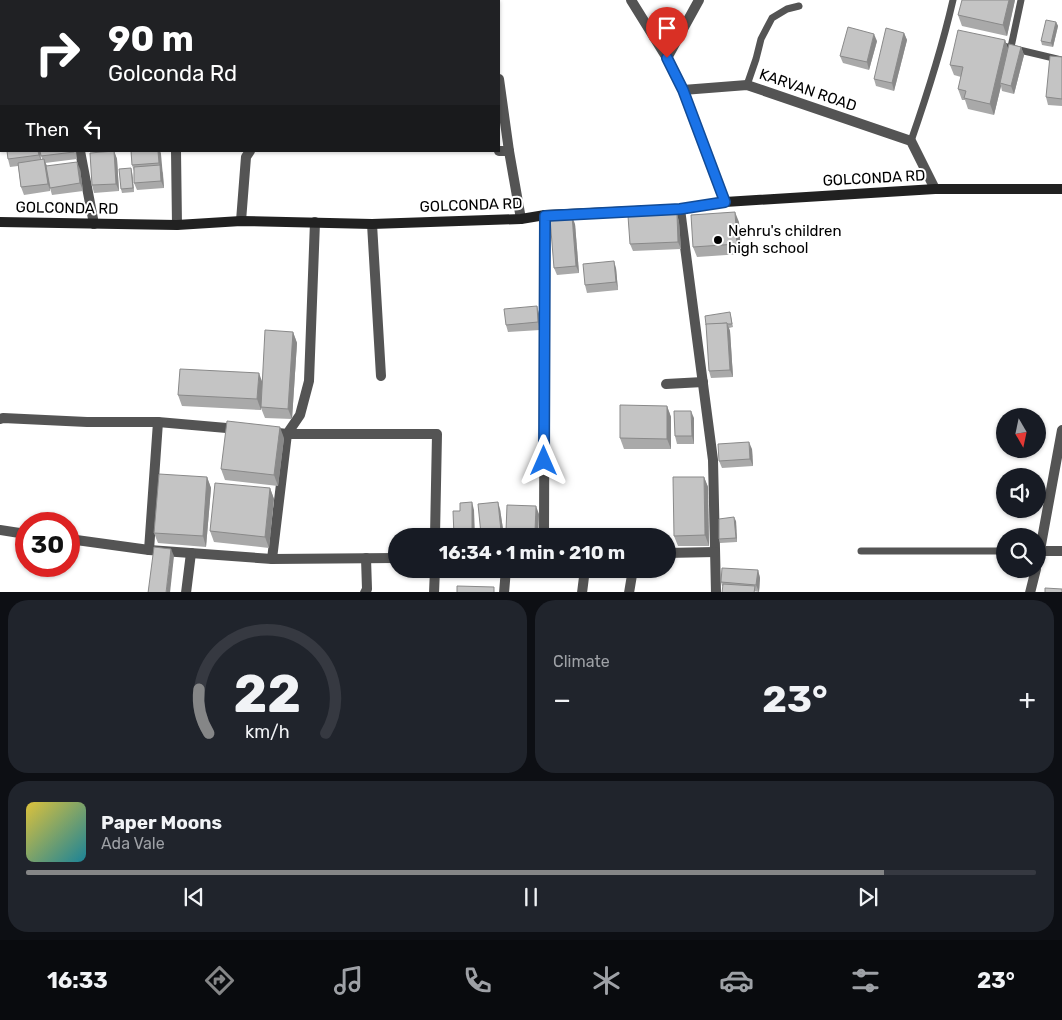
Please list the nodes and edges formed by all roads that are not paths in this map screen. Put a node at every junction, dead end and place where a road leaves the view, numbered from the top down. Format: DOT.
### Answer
graph roads {
  1 [pos="631,0"];
  2 [pos="699,0"];
  3 [pos="953,0"];
  4 [pos="1021,0"];
  5 [pos="800,6"];
  6 [pos="945,34"];
  7 [pos="955,36"];
  8 [pos="992,43"];
  9 [pos="1011,47"];
  10 [pos="667,58"];
  11 [pos="1062,60"];
  12 [pos="747,85"];
  13 [pos="683,90"];
  14 [pos="500,93"];
  15 [pos="911,141"];
  16 [pos="504,151"];
  17 [pos="80,152"];
  18 [pos="176,152"];
  19 [pos="249,152"];
  20 [pos="1062,188"];
  21 [pos="934,189"];
  22 [pos="725,202"];
  23 [pos="680,209"];
  24 [pos="545,216"];
  25 [pos="521,219"];
  26 [pos="241,221"];
  27 [pos="0,222"];
  28 [pos="316,222"];
  29 [pos="94,224"];
  30 [pos="372,224"];
  31 [pos="177,225"];
  32 [pos="381,376"];
  33 [pos="703,382"];
  34 [pos="666,384"];
  35 [pos="0,419"];
  36 [pos="158,422"];
  37 [pos="1062,430"];
  38 [pos="287,434"];
  39 [pos="435,528"];
  40 [pos="544,528"];
  41 [pos="1043,528"];
  42 [pos="0,530"];
  43 [pos="15,532"];
  44 [pos="80,541"];
  45 [pos="149,550"];
  46 [pos="996,551"];
  47 [pos="1062,551"];
  48 [pos="715,552"];
  49 [pos="861,552"];
  50 [pos="191,553"];
  51 [pos="676,553"];
  52 [pos="1046,554"];
  53 [pos="366,558"];
  54 [pos="388,558"];
  55 [pos="272,559"];
  56 [pos="435,578"];
  57 [pos="505,578"];
  58 [pos="584,578"];
  59 [pos="631,578"];
  60 [pos="1034,578"];
  61 [pos="186,592"];
  62 [pos="366,592"];
  63 [pos="434,592"];
  64 [pos="504,592"];
  65 [pos="582,592"];
  66 [pos="629,592"];
  67 [pos="716,592"];
  68 [pos="1030,592"];
  1 -- 10 [label="street"];
  2 -- 10 [label="street"];
  3 -- 6 [label="lane"];
  4 -- 9 [label="lane"];
  5 -- 12 [label="lane"];
  6 -- 7 [label="lane"];
  6 -- 15 [label="lane"];
  8 -- 9 [label="lane"];
  9 -- 11 [label="lane"];
  10 -- 13 [label="street"];
  12 -- 13 [label="street, KARVAN ROAD"];
  12 -- 15 [label="street, KARVAN ROAD"];
  13 -- 22 [label="street"];
  14 -- 16 [label="street"];
  15 -- 21 [label="street"];
  16 -- 25 [label="street"];
  17 -- 29 [label="street"];
  18 -- 31 [label="street"];
  19 -- 26 [label="street"];
  20 -- 21 [label="main road, GOLCONDA RD"];
  21 -- 22 [label="main road, GOLCONDA RD"];
  22 -- 23 [label="main road, GOLCONDA RD"];
  23 -- 24 [label="main road, GOLCONDA RD"];
  23 -- 33 [label="street"];
  24 -- 25 [label="main road, GOLCONDA RD"];
  24 -- 40 [label="street"];
  25 -- 30 [label="main road, GOLCONDA RD"];
  26 -- 28 [label="main road, GOLCONDA RD"];
  26 -- 31 [label="main road, GOLCONDA RD"];
  27 -- 29 [label="main road, GOLCONDA RD"];
  28 -- 30 [label="main road, GOLCONDA RD"];
  28 -- 38 [label="street"];
  29 -- 31 [label="main road, GOLCONDA RD"];
  30 -- 32 [label="street"];
  33 -- 34 [label="street"];
  33 -- 48 [label="street"];
  35 -- 36 [label="street"];
  36 -- 38 [label="street"];
  36 -- 45 [label="street"];
  37 -- 41 [label="street"];
  38 -- 39 [label="street"];
  38 -- 55 [label="street"];
  42 -- 43 [label="street"];
  44 -- 45 [label="street"];
  45 -- 50 [label="street"];
  46 -- 49 [label="lane"];
  47 -- 52 [label="street"];
  48 -- 51 [label="street"];
  48 -- 67 [label="street"];
  50 -- 55 [label="street"];
  50 -- 61 [label="street"];
  53 -- 54 [label="street"];
  53 -- 55 [label="street"];
  53 -- 62 [label="street"];
  56 -- 63 [label="street"];
  57 -- 64 [label="street"];
  58 -- 65 [label="street"];
  59 -- 66 [label="street"];
  60 -- 68 [label="street"];
}
